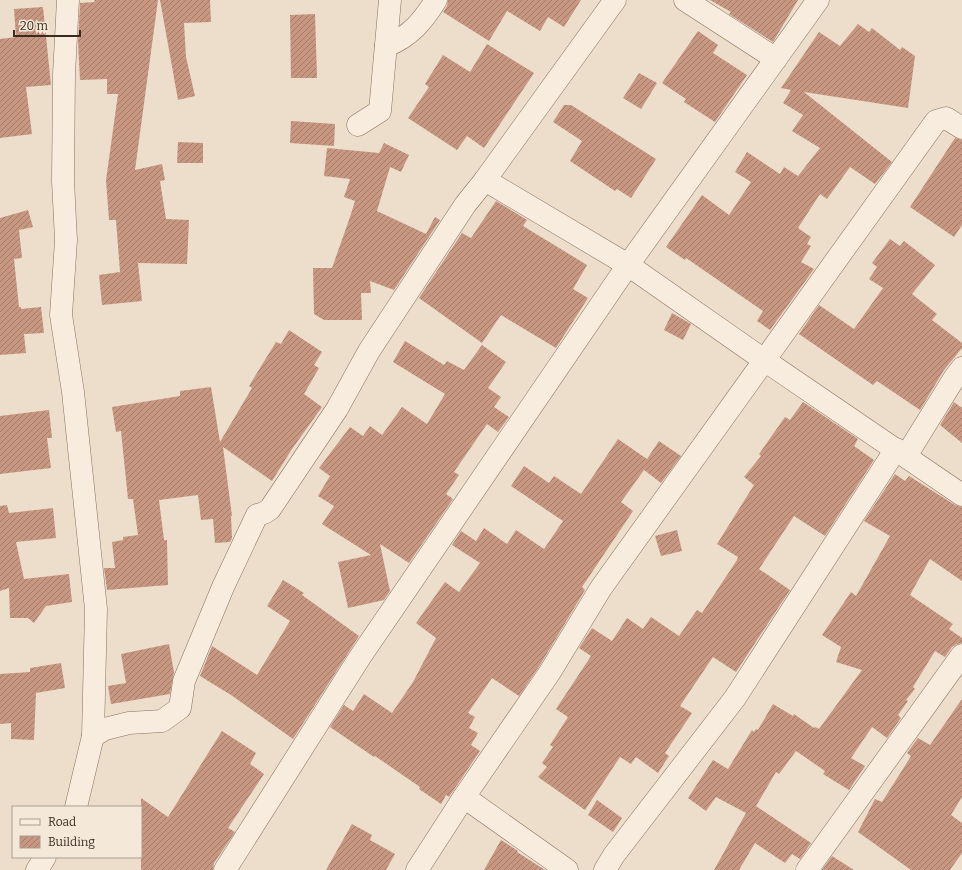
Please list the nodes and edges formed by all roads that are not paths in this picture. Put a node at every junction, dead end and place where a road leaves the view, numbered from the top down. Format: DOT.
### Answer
graph roads {
  1 [pos="68,0"];
  2 [pos="390,0"];
  3 [pos="436,0"];
  4 [pos="614,0"];
  5 [pos="685,0"];
  6 [pos="818,0"];
  7 [pos="386,46"];
  8 [pos="776,59"];
  9 [pos="358,125"];
  10 [pos="962,128"];
  11 [pos="486,180"];
  12 [pos="628,265"];
  13 [pos="764,360"];
  14 [pos="962,368"];
  15 [pos="901,452"];
  16 [pos="962,495"];
  17 [pos="962,655"];
  18 [pos="93,736"];
  19 [pos="464,797"];
  20 [pos="76,806"];
  21 [pos="45,858"];
  22 [pos="37,870"];
  23 [pos="225,870"];
  24 [pos="417,870"];
  25 [pos="567,870"];
  26 [pos="605,870"];
  27 [pos="807,870"];
  1 -- 18 [label="street"];
  2 -- 7 [label="street"];
  3 -- 7 [label="street"];
  4 -- 11 [label="street"];
  5 -- 8 [label="street"];
  6 -- 8 [label="street"];
  7 -- 9 [label="street"];
  8 -- 12 [label="street"];
  10 -- 13 [label="street"];
  11 -- 12 [label="street"];
  11 -- 18 [label="street"];
  12 -- 13 [label="street"];
  12 -- 23 [label="street"];
  13 -- 15 [label="street"];
  13 -- 19 [label="street"];
  14 -- 15 [label="street"];
  15 -- 16 [label="street"];
  15 -- 26 [label="street"];
  17 -- 27 [label="street"];
  18 -- 20 [label="street"];
  19 -- 24 [label="street"];
  19 -- 25 [label="street"];
  21 -- 22 [label="street"];
}
